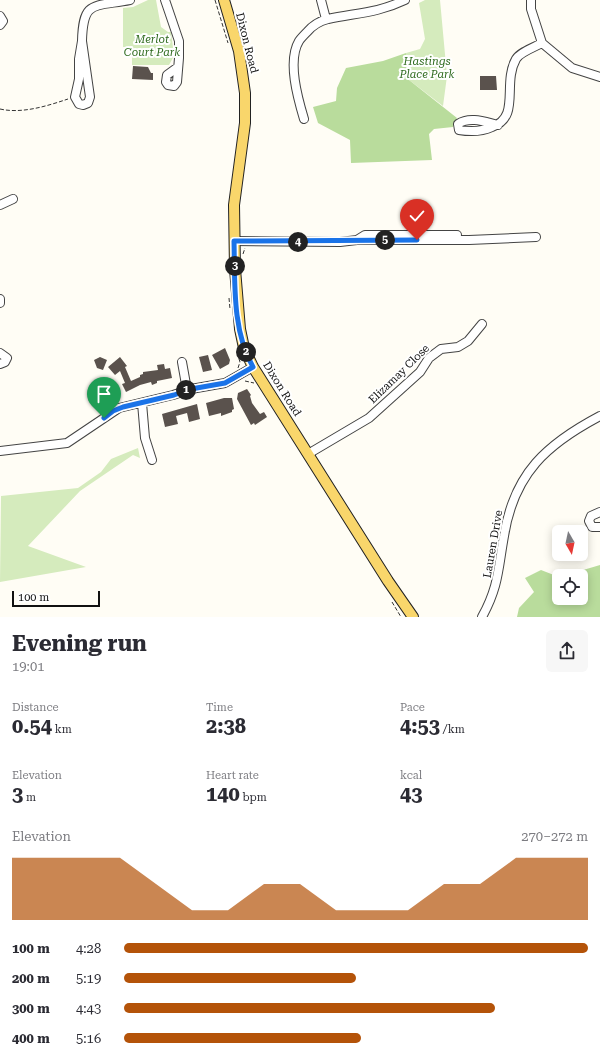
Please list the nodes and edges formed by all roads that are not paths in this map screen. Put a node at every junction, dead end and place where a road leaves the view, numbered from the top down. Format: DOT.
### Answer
graph roads {
  1 [pos="130,0"];
  2 [pos="165,0"];
  3 [pos="224,0"];
  4 [pos="321,0"];
  5 [pos="405,0"];
  6 [pos="531,0"];
  7 [pos="0,16"];
  8 [pos="326,19"];
  9 [pos="0,25"];
  10 [pos="82,41"];
  11 [pos="542,44"];
  12 [pos="178,67"];
  13 [pos="600,77"];
  14 [pos="304,119"];
  15 [pos="498,125"];
  16 [pos="13,199"];
  17 [pos="0,205"];
  18 [pos="536,237"];
  19 [pos="234,241"];
  20 [pos="0,299"];
  21 [pos="0,303"];
  22 [pos="482,324"];
  23 [pos="0,353"];
  24 [pos="182,362"];
  25 [pos="0,364"];
  26 [pos="253,367"];
  27 [pos="100,387"];
  28 [pos="187,390"];
  29 [pos="142,403"];
  30 [pos="113,411"];
  31 [pos="600,416"];
  32 [pos="0,451"];
  33 [pos="308,454"];
  34 [pos="152,460"];
  35 [pos="600,512"];
  36 [pos="600,528"];
  37 [pos="413,617"];
  38 [pos="482,617"];
  1 -- 10 [label="street"];
  2 -- 12 [label="street"];
  3 -- 19 [label="main road, Dixon Road"];
  4 -- 8 [label="street"];
  5 -- 8 [label="street"];
  6 -- 11 [label="street"];
  7 -- 9 [label="street"];
  8 -- 14 [label="street"];
  10 -- 10 [label="street"];
  11 -- 13 [label="street"];
  11 -- 15 [label="street"];
  16 -- 17 [label="street"];
  18 -- 19 [label="street"];
  19 -- 26 [label="main road, Dixon Road"];
  20 -- 21 [label="street"];
  22 -- 33 [label="street, Elizamay Close"];
  23 -- 25 [label="street"];
  24 -- 28 [label="street"];
  26 -- 28 [label="street"];
  26 -- 33 [label="main road, Dixon Road"];
  27 -- 30 [label="street"];
  28 -- 29 [label="street"];
  29 -- 30 [label="street"];
  29 -- 34 [label="street"];
  30 -- 32 [label="street"];
  31 -- 38 [label="street, Lauren Drive"];
  33 -- 37 [label="main road, Dixon Road"];
  35 -- 36 [label="street"];
}
